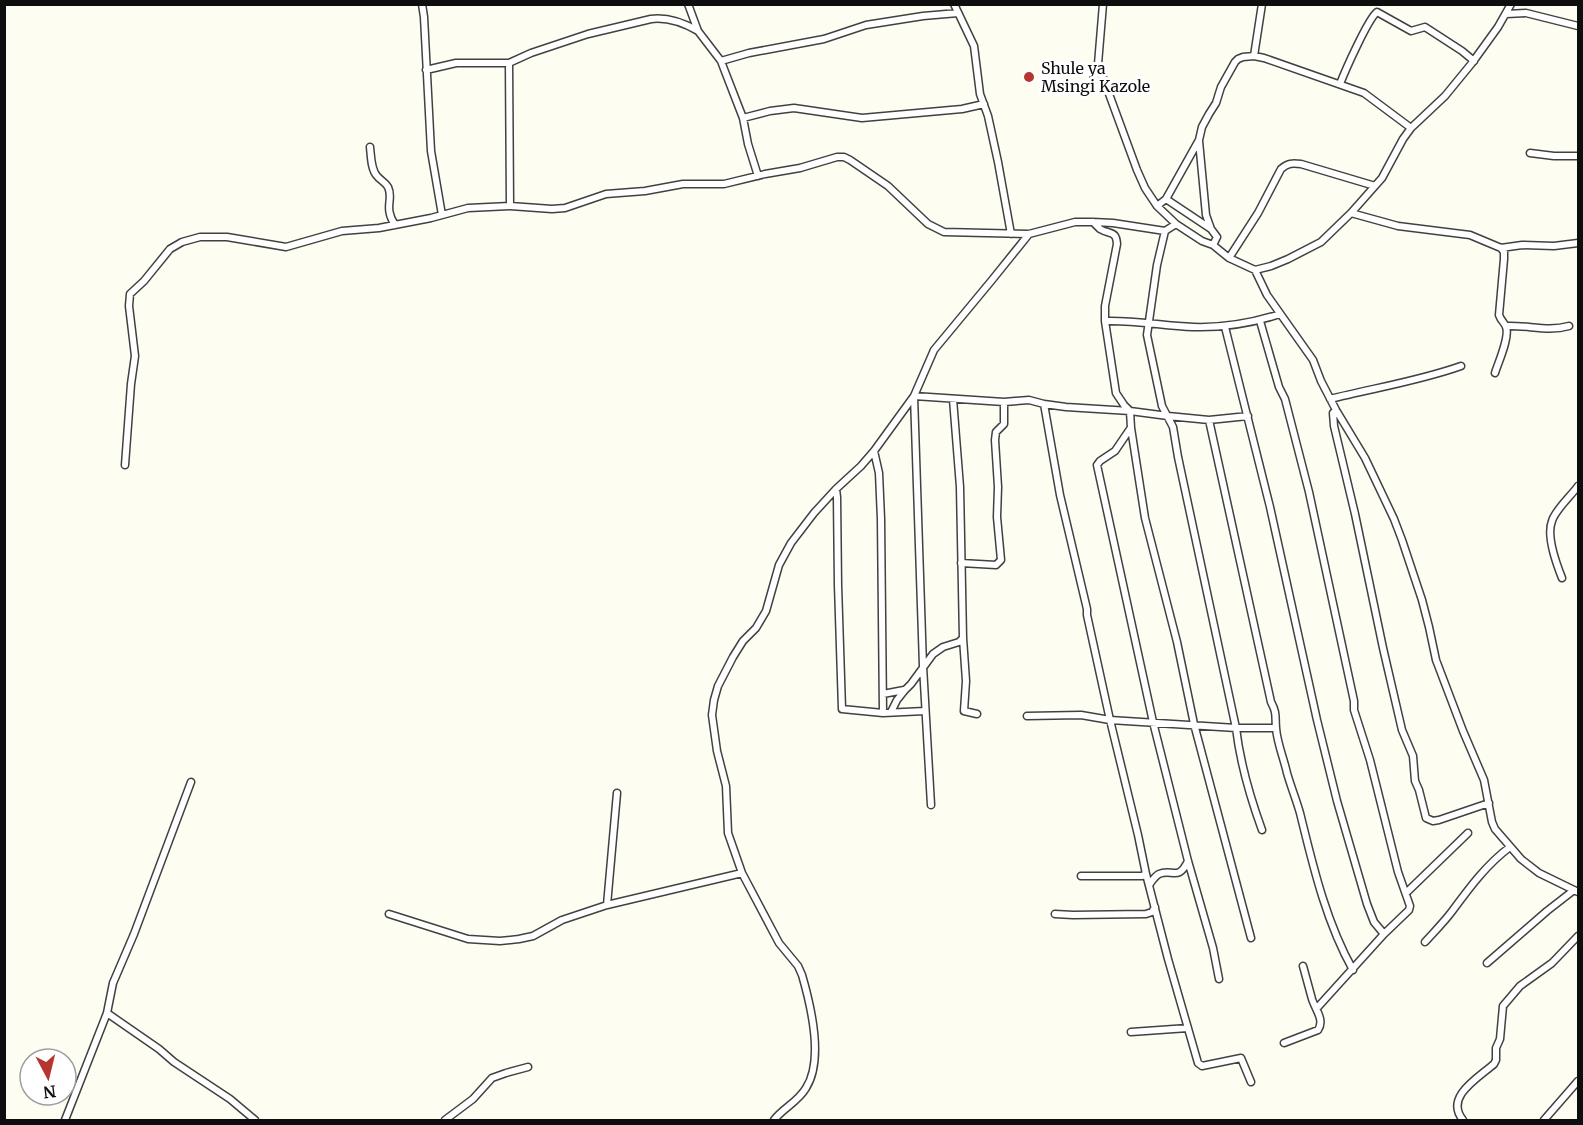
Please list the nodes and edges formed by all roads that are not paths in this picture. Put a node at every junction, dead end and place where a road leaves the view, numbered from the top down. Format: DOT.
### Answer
graph roads {
  1 [pos="422,4"];
  2 [pos="688,4"];
  3 [pos="954,4"];
  4 [pos="1103,4"];
  5 [pos="1262,4"];
  6 [pos="1511,4"];
  7 [pos="958,13"];
  8 [pos="1506,14"];
  9 [pos="1578,26"];
  10 [pos="698,31"];
  11 [pos="1254,56"];
  12 [pos="1474,60"];
  13 [pos="721,61"];
  14 [pos="509,63"];
  15 [pos="426,70"];
  16 [pos="1340,84"];
  17 [pos="984,105"];
  18 [pos="742,118"];
  19 [pos="1411,128"];
  20 [pos="1199,140"];
  21 [pos="370,147"];
  22 [pos="1530,153"];
  23 [pos="1578,156"];
  24 [pos="758,176"];
  25 [pos="1375,186"];
  26 [pos="1166,199"];
  27 [pos="510,206"];
  28 [pos="1157,206"];
  29 [pos="1351,213"];
  30 [pos="442,215"];
  31 [pos="1093,222"];
  32 [pos="1176,224"];
  33 [pos="395,225"];
  34 [pos="1211,229"];
  35 [pos="1166,231"];
  36 [pos="1011,234"];
  37 [pos="1029,234"];
  38 [pos="1578,243"];
  39 [pos="1213,246"];
  40 [pos="1501,248"];
  41 [pos="1229,258"];
  42 [pos="1255,270"];
  43 [pos="1280,314"];
  44 [pos="1105,321"];
  45 [pos="1260,321"];
  46 [pos="1148,323"];
  47 [pos="1506,326"];
  48 [pos="1569,326"];
  49 [pos="1225,327"];
  50 [pos="1461,366"];
  51 [pos="1495,374"];
  52 [pos="914,396"];
  53 [pos="953,399"];
  54 [pos="1330,399"];
  55 [pos="1004,402"];
  56 [pos="1044,404"];
  57 [pos="1336,410"];
  58 [pos="1130,411"];
  59 [pos="1167,416"];
  60 [pos="1248,416"];
  61 [pos="1209,420"];
  62 [pos="1131,428"];
  63 [pos="874,451"];
  64 [pos="125,465"];
  65 [pos="1578,486"];
  66 [pos="836,489"];
  67 [pos="961,563"];
  68 [pos="1562,578"];
  69 [pos="963,638"];
  70 [pos="923,666"];
  71 [pos="905,690"];
  72 [pos="883,694"];
  73 [pos="925,711"];
  74 [pos="887,713"];
  75 [pos="977,714"];
  76 [pos="1027,716"];
  77 [pos="1110,720"];
  78 [pos="1153,722"];
  79 [pos="1194,724"];
  80 [pos="1236,728"];
  81 [pos="1276,728"];
  82 [pos="191,782"];
  83 [pos="617,793"];
  84 [pos="1489,803"];
  85 [pos="931,805"];
  86 [pos="1262,830"];
  87 [pos="1468,833"];
  88 [pos="1510,847"];
  89 [pos="1188,861"];
  90 [pos="742,873"];
  91 [pos="1146,874"];
  92 [pos="1081,876"];
  93 [pos="1149,885"];
  94 [pos="1576,891"];
  95 [pos="1406,893"];
  96 [pos="607,905"];
  97 [pos="1155,907"];
  98 [pos="389,914"];
  99 [pos="1055,914"];
  100 [pos="1384,934"];
  101 [pos="1578,936"];
  102 [pos="1251,938"];
  103 [pos="1425,942"];
  104 [pos="1487,963"];
  105 [pos="1303,966"];
  106 [pos="1353,970"];
  107 [pos="1219,979"];
  108 [pos="1317,1008"];
  109 [pos="107,1013"];
  110 [pos="1188,1028"];
  111 [pos="1131,1032"];
  112 [pos="1284,1044"];
  113 [pos="528,1067"];
  114 [pos="1578,1081"];
  115 [pos="1251,1082"];
  116 [pos="65,1120"];
  117 [pos="255,1120"];
  118 [pos="445,1120"];
  119 [pos="774,1120"];
  120 [pos="1463,1120"];
  121 [pos="1544,1120"];
  1 -- 15 [label="street"];
  2 -- 10 [label="street"];
  3 -- 7 [label="street"];
  4 -- 28 [label="street"];
  5 -- 11 [label="street"];
  6 -- 8 [label="street"];
  7 -- 13 [label="street"];
  7 -- 17 [label="street"];
  8 -- 9 [label="street"];
  8 -- 12 [label="street"];
  10 -- 13 [label="street"];
  10 -- 14 [label="street"];
  11 -- 16 [label="street"];
  11 -- 20 [label="street"];
  12 -- 16 [label="street"];
  12 -- 19 [label="street"];
  13 -- 18 [label="street"];
  14 -- 15 [label="street"];
  14 -- 27 [label="street"];
  15 -- 30 [label="street"];
  16 -- 19 [label="street"];
  17 -- 18 [label="street"];
  17 -- 36 [label="street"];
  18 -- 24 [label="street"];
  19 -- 25 [label="street"];
  20 -- 26 [label="street"];
  20 -- 34 [label="street"];
  21 -- 33 [label="street"];
  22 -- 23 [label="street"];
  24 -- 27 [label="street"];
  24 -- 36 [label="street"];
  25 -- 29 [label="street"];
  25 -- 41 [label="street"];
  26 -- 28 [label="street"];
  26 -- 34 [label="street"];
  27 -- 30 [label="street"];
  28 -- 32 [label="street"];
  29 -- 40 [label="street"];
  29 -- 42 [label="street"];
  30 -- 33 [label="street"];
  31 -- 35 [label="street"];
  31 -- 37 [label="street"];
  31 -- 44 [label="street"];
  32 -- 35 [label="street"];
  32 -- 39 [label="street"];
  33 -- 64 [label="street"];
  34 -- 39 [label="street"];
  35 -- 46 [label="street"];
  36 -- 37 [label="street"];
  37 -- 52 [label="street"];
  38 -- 40 [label="street"];
  39 -- 41 [label="street"];
  40 -- 47 [label="street"];
  41 -- 42 [label="street"];
  42 -- 43 [label="street"];
  43 -- 45 [label="street"];
  43 -- 54 [label="street"];
  44 -- 46 [label="street"];
  44 -- 58 [label="street"];
  45 -- 49 [label="street"];
  45 -- 95 [label="street"];
  46 -- 49 [label="street"];
  46 -- 59 [label="street"];
  47 -- 48 [label="street"];
  47 -- 51 [label="street"];
  49 -- 60 [label="street"];
  50 -- 54 [label="street"];
  52 -- 53 [label="street"];
  52 -- 63 [label="street"];
  52 -- 70 [label="street"];
  53 -- 55 [label="street"];
  53 -- 67 [label="street"];
  54 -- 57 [label="street"];
  55 -- 56 [label="street"];
  55 -- 67 [label="street"];
  56 -- 58 [label="street"];
  56 -- 77 [label="street"];
  57 -- 84 [label="street"];
  57 -- 84 [label="street"];
  58 -- 59 [label="street"];
  58 -- 62 [label="street"];
  59 -- 61 [label="street"];
  59 -- 80 [label="street"];
  60 -- 61 [label="street"];
  60 -- 100 [label="street"];
  61 -- 81 [label="street"];
  62 -- 78 [label="street"];
  62 -- 79 [label="street"];
  63 -- 66 [label="street"];
  63 -- 72 [label="street"];
  65 -- 68 [label="street"];
  66 -- 74 [label="street"];
  66 -- 90 [label="street"];
  67 -- 69 [label="street"];
  69 -- 70 [label="street"];
  69 -- 75 [label="street"];
  70 -- 71 [label="street"];
  70 -- 73 [label="street"];
  71 -- 72 [label="street"];
  71 -- 74 [label="street"];
  72 -- 74 [label="street"];
  73 -- 74 [label="street"];
  73 -- 85 [label="street"];
  76 -- 77 [label="street"];
  77 -- 78 [label="street"];
  77 -- 91 [label="street"];
  78 -- 79 [label="street"];
  78 -- 89 [label="street"];
  79 -- 80 [label="street"];
  79 -- 102 [label="street"];
  80 -- 81 [label="street"];
  80 -- 86 [label="street"];
  81 -- 106 [label="street"];
  82 -- 109 [label="street"];
  83 -- 96 [label="street"];
  84 -- 88 [label="street"];
  87 -- 95 [label="street"];
  88 -- 94 [label="street"];
  88 -- 103 [label="street"];
  89 -- 93 [label="street"];
  89 -- 107 [label="street"];
  90 -- 96 [label="street"];
  90 -- 119 [label="street"];
  91 -- 92 [label="street"];
  91 -- 93 [label="street"];
  93 -- 97 [label="street"];
  94 -- 104 [label="street"];
  95 -- 100 [label="street"];
  96 -- 98 [label="street"];
  97 -- 99 [label="street"];
  97 -- 110 [label="street"];
  100 -- 106 [label="street"];
  101 -- 120 [label="street"];
  105 -- 108 [label="street"];
  106 -- 108 [label="street"];
  108 -- 112 [label="street"];
  109 -- 116 [label="street"];
  109 -- 117 [label="street"];
  110 -- 111 [label="street"];
  110 -- 115 [label="street"];
  113 -- 118 [label="street"];
  114 -- 121 [label="street"];
}
